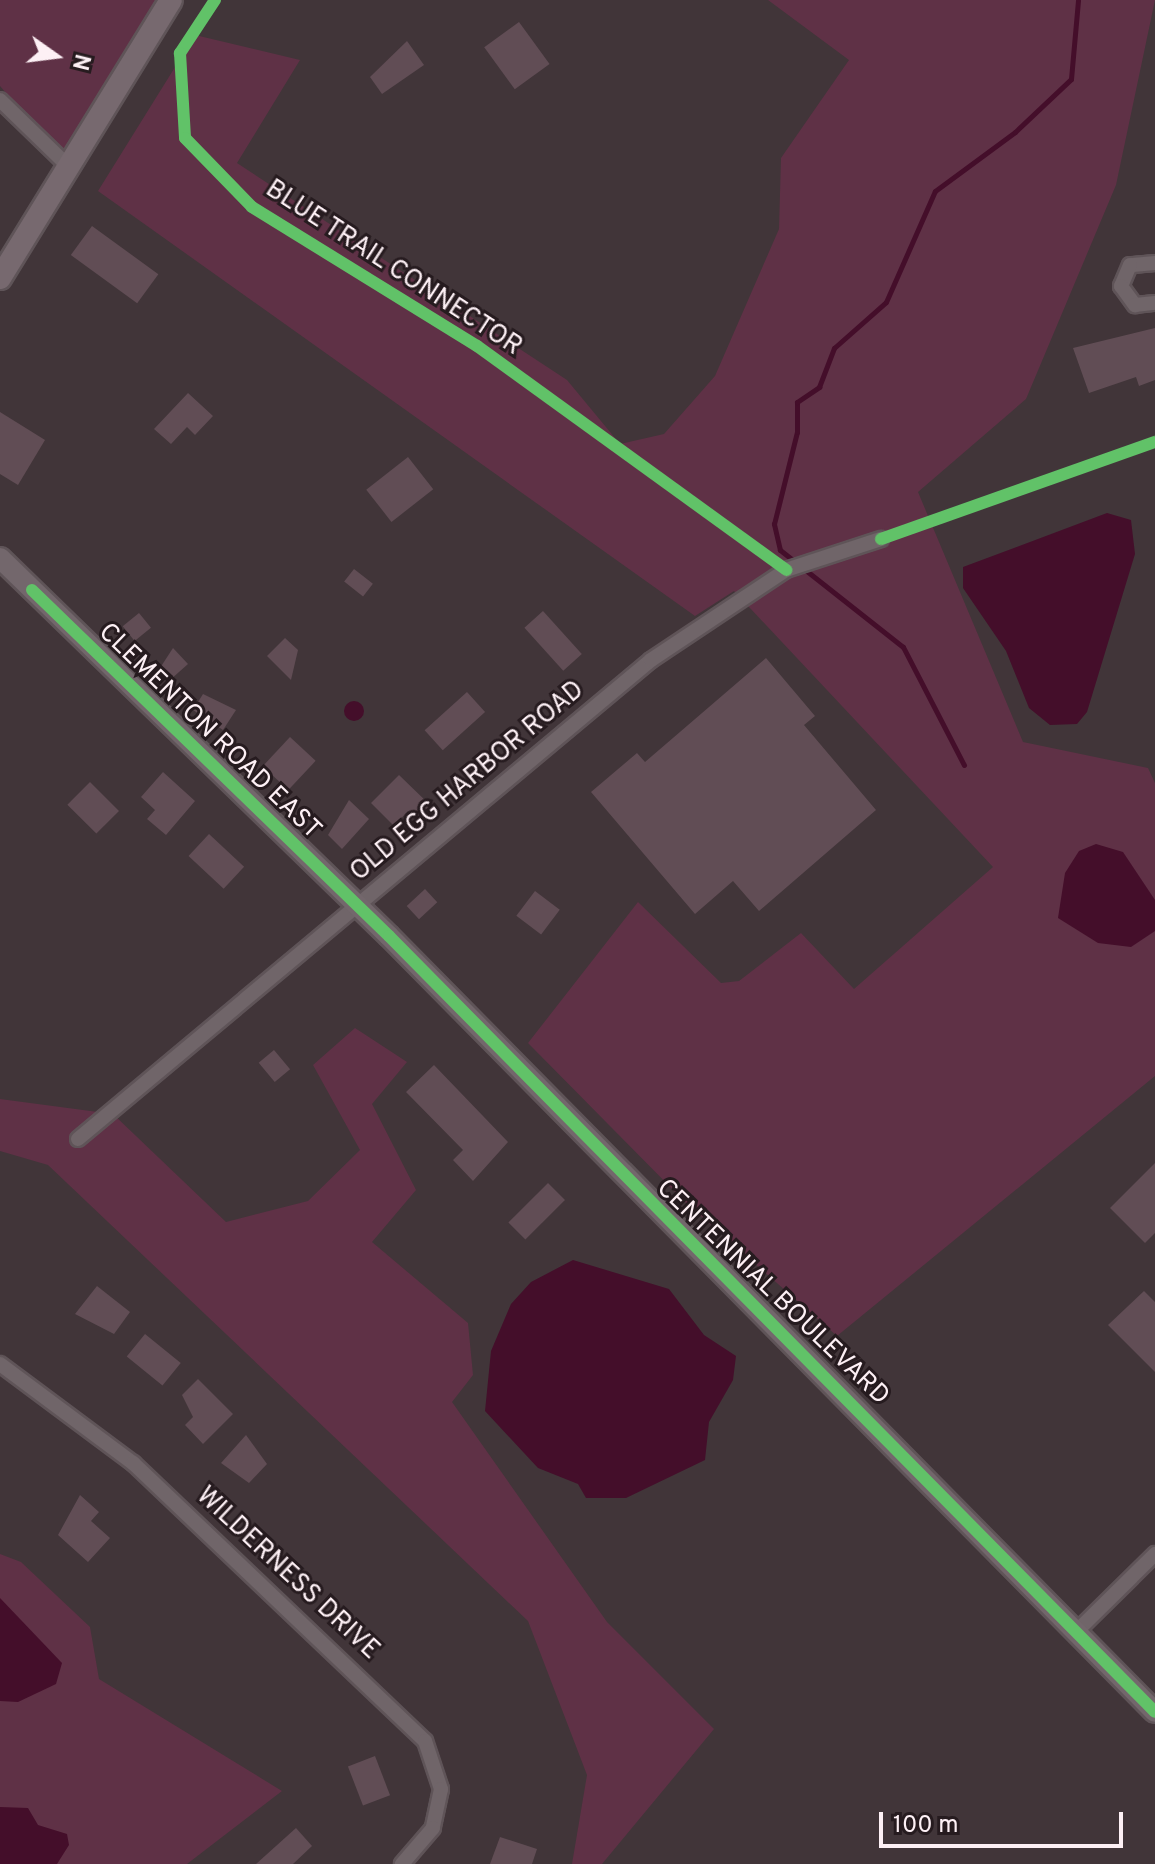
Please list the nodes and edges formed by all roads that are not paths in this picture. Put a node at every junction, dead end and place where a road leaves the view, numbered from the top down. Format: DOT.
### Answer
graph roads {
  1 [pos="171,0"];
  2 [pos="0,100"];
  3 [pos="67,165"];
  4 [pos="1155,263"];
  5 [pos="0,278"];
  6 [pos="1155,303"];
  7 [pos="881,539"];
  8 [pos="0,558"];
  9 [pos="357,905"];
  10 [pos="78,1139"];
  11 [pos="0,1364"];
  12 [pos="1155,1554"];
  13 [pos="1079,1629"];
  14 [pos="1155,1712"];
  15 [pos="402,1864"];
  1 -- 3 [label="main road"];
  2 -- 3 [label="street"];
  3 -- 5 [label="main road"];
  4 -- 6 [label="street"];
  7 -- 9 [label="street, OLD EGG HARBOR ROAD"];
  8 -- 9 [label="main road, CLEMENTON ROAD EAST"];
  9 -- 10 [label="street, OLD EGG HARBOR ROAD"];
  9 -- 13 [label="main road, CENTENNIAL BOULEVARD"];
  11 -- 15 [label="street, WILDERNESS DRIVE"];
  12 -- 13 [label="street"];
  13 -- 14 [label="main road, CENTENNIAL BOULEVARD"];
}
